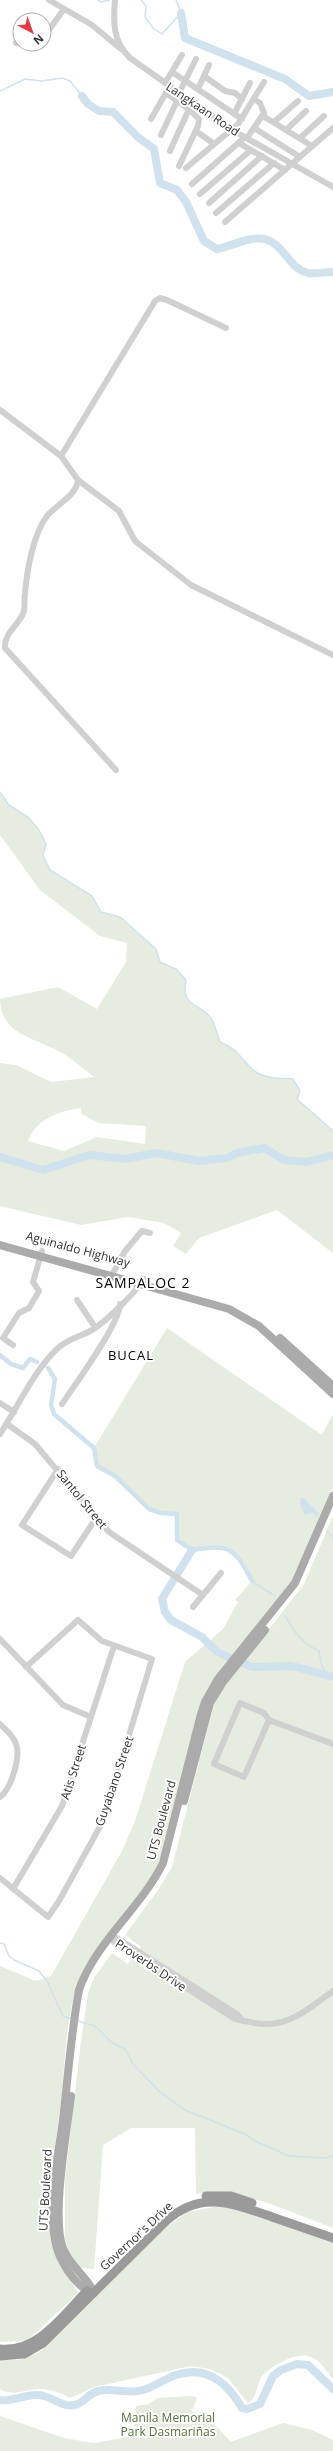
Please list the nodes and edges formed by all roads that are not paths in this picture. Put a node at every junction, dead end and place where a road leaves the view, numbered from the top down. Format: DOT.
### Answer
graph roads {
  1 [pos="49,0"];
  2 [pos="115,0"];
  3 [pos="64,9"];
  4 [pos="52,26"];
  5 [pos="125,53"];
  6 [pos="182,55"];
  7 [pos="196,59"];
  8 [pos="209,65"];
  9 [pos="172,72"];
  10 [pos="204,76"];
  11 [pos="186,82"];
  12 [pos="264,82"];
  13 [pos="250,83"];
  14 [pos="167,85"];
  15 [pos="198,89"];
  16 [pos="166,93"];
  17 [pos="178,93"];
  18 [pos="242,99"];
  19 [pos="254,99"];
  20 [pos="177,101"];
  21 [pos="298,101"];
  22 [pos="189,109"];
  23 [pos="306,111"];
  24 [pos="234,114"];
  25 [pos="263,116"];
  26 [pos="324,116"];
  27 [pos="150,119"];
  28 [pos="242,119"];
  29 [pos="274,122"];
  30 [pos="254,128"];
  31 [pos="333,128"];
  32 [pos="232,129"];
  33 [pos="286,130"];
  34 [pos="196,131"];
  35 [pos="162,135"];
  36 [pos="246,137"];
  37 [pos="300,138"];
  38 [pos="239,143"];
  39 [pos="214,144"];
  40 [pos="312,146"];
  41 [pos="251,150"];
  42 [pos="170,151"];
  43 [pos="262,156"];
  44 [pos="300,157"];
  45 [pos="274,163"];
  46 [pos="292,164"];
  47 [pos="179,166"];
  48 [pos="186,168"];
  49 [pos="285,170"];
  50 [pos="192,184"];
  51 [pos="333,187"];
  52 [pos="200,194"];
  53 [pos="225,222"];
  54 [pos="226,328"];
  55 [pos="0,410"];
  56 [pos="62,456"];
  57 [pos="78,480"];
  58 [pos="333,655"];
  59 [pos="116,770"];
  60 [pos="150,1233"];
  61 [pos="0,1240"];
  62 [pos="0,1245"];
  63 [pos="42,1254"];
  64 [pos="113,1273"];
  65 [pos="143,1281"];
  66 [pos="77,1300"];
  67 [pos="118,1307"];
  68 [pos="93,1324"];
  69 [pos="83,1333"];
  70 [pos="13,1345"];
  71 [pos="333,1386"];
  72 [pos="333,1394"];
  73 [pos="0,1403"];
  74 [pos="62,1404"];
  75 [pos="14,1412"];
  76 [pos="7,1424"];
  77 [pos="0,1434"];
  78 [pos="58,1470"];
  79 [pos="333,1496"];
  80 [pos="333,1508"];
  81 [pos="96,1518"];
  82 [pos="221,1573"];
  83 [pos="203,1595"];
  84 [pos="192,1607"];
  85 [pos="0,1639"];
  86 [pos="114,1646"];
  87 [pos="244,1651"];
  88 [pos="26,1667"];
  89 [pos="91,1717"];
  90 [pos="269,1720"];
  91 [pos="0,1724"];
  92 [pos="333,1744"];
  93 [pos="0,1797"];
  94 [pos="0,1878"];
  95 [pos="14,1889"];
  96 [pos="114,1939"];
  97 [pos="333,1991"];
  98 [pos="333,2232"];
  99 [pos="333,2238"];
  100 [pos="91,2290"];
  101 [pos="0,2348"];
  102 [pos="0,2356"];
  1 -- 3 [label="street"];
  2 -- 5 [label="street, Langkaan Road"];
  3 -- 4 [label="street"];
  3 -- 5 [label="street"];
  5 -- 14 [label="street, Langkaan Road"];
  6 -- 9 [label="street"];
  7 -- 11 [label="street"];
  8 -- 10 [label="street"];
  9 -- 11 [label="street"];
  9 -- 14 [label="street"];
  10 -- 15 [label="street"];
  10 -- 18 [label="street"];
  11 -- 15 [label="street"];
  11 -- 17 [label="street"];
  12 -- 19 [label="street"];
  13 -- 18 [label="street"];
  14 -- 16 [label="street"];
  14 -- 17 [label="street, Langkaan Road"];
  15 -- 24 [label="street"];
  16 -- 20 [label="street"];
  16 -- 27 [label="street"];
  17 -- 32 [label="street, Langkaan Road"];
  18 -- 24 [label="street"];
  19 -- 25 [label="street"];
  19 -- 28 [label="street"];
  20 -- 22 [label="street"];
  20 -- 35 [label="street"];
  21 -- 29 [label="street"];
  22 -- 34 [label="street"];
  22 -- 42 [label="street"];
  23 -- 33 [label="street"];
  24 -- 28 [label="street"];
  25 -- 29 [label="street"];
  25 -- 30 [label="street"];
  26 -- 37 [label="street"];
  28 -- 32 [label="street"];
  29 -- 33 [label="street"];
  30 -- 36 [label="street"];
  30 -- 44 [label="street"];
  31 -- 40 [label="street"];
  32 -- 36 [label="street, Langkaan Road"];
  32 -- 39 [label="street"];
  33 -- 37 [label="street"];
  34 -- 39 [label="street"];
  34 -- 47 [label="street"];
  36 -- 38 [label="street"];
  36 -- 46 [label="street, Langkaan Road"];
  37 -- 40 [label="street"];
  38 -- 41 [label="street"];
  38 -- 50 [label="street"];
  39 -- 48 [label="street"];
  40 -- 44 [label="street"];
  41 -- 43 [label="street"];
  41 -- 52 [label="street"];
  43 -- 45 [label="street"];
  43 -- 45 [label="street"];
  44 -- 46 [label="street"];
  45 -- 49 [label="street"];
  46 -- 49 [label="street"];
  46 -- 51 [label="street, Langkaan Road"];
  49 -- 53 [label="street"];
  54 -- 56 [label="street"];
  55 -- 56 [label="street"];
  56 -- 57 [label="street"];
  57 -- 58 [label="street"];
  57 -- 59 [label="street"];
  60 -- 64 [label="street"];
  61 -- 63 [label="main road, Aguinaldo Highway"];
  62 -- 63 [label="main road, Aguinaldo Highway"];
  63 -- 64 [label="main road, Aguinaldo Highway"];
  63 -- 70 [label="street"];
  64 -- 65 [label="main road, Aguinaldo Highway"];
  65 -- 67 [label="street"];
  65 -- 71 [label="main road, Aguinaldo Highway"];
  65 -- 72 [label="main road, Aguinaldo Highway"];
  66 -- 68 [label="street"];
  67 -- 68 [label="street"];
  67 -- 69 [label="street"];
  67 -- 74 [label="street"];
  68 -- 69 [label="street"];
  69 -- 75 [label="street"];
  73 -- 75 [label="street"];
  75 -- 76 [label="street"];
  76 -- 77 [label="street"];
  76 -- 78 [label="street, Santol Street"];
  78 -- 81 [label="street, Santol Street"];
  78 -- 81 [label="street"];
  79 -- 87 [label="main road, UTS Boulevard"];
  80 -- 87 [label="main road, UTS Boulevard"];
  81 -- 83 [label="street, Santol Street"];
  82 -- 83 [label="street"];
  83 -- 84 [label="street"];
  85 -- 88 [label="street"];
  86 -- 88 [label="street"];
  86 -- 89 [label="street, Atis Street"];
  86 -- 95 [label="street, Guyabano Street"];
  87 -- 96 [label="main road, UTS Boulevard"];
  88 -- 89 [label="street"];
  89 -- 95 [label="street, Atis Street"];
  90 -- 90 [label="street"];
  90 -- 92 [label="street"];
  91 -- 93 [label="street"];
  94 -- 95 [label="street"];
  96 -- 97 [label="street, Proverbs Drive"];
  96 -- 100 [label="main road, UTS Boulevard"];
  98 -- 100 [label="highway, Governor's Drive"];
  99 -- 100 [label="highway, Governor's Drive"];
  100 -- 101 [label="highway, Governor's Drive"];
  100 -- 102 [label="highway, Governor's Drive"];
}
